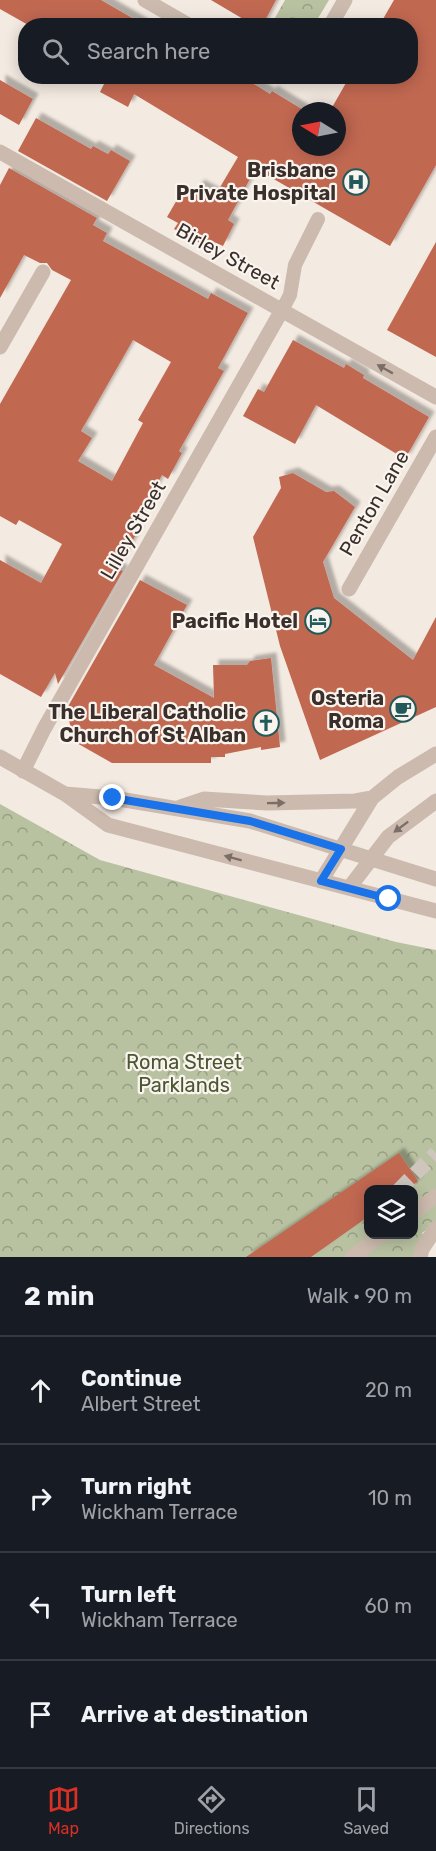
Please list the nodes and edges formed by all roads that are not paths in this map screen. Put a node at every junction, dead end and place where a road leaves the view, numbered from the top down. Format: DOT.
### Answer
graph roads {
  1 [pos="145,0"];
  2 [pos="345,0"];
  3 [pos="176,18"];
  4 [pos="335,18"];
  5 [pos="0,152"];
  6 [pos="318,219"];
  7 [pos="43,272"];
  8 [pos="282,310"];
  9 [pos="0,347"];
  10 [pos="436,397"];
  11 [pos="436,437"];
  12 [pos="349,589"];
  13 [pos="436,754"];
  14 [pos="0,757"];
  15 [pos="23,771"];
  16 [pos="65,794"];
  17 [pos="372,798"];
  18 [pos="436,801"];
  19 [pos="177,808"];
  20 [pos="341,849"];
  21 [pos="372,858"];
  22 [pos="436,879"];
  23 [pos="321,881"];
  24 [pos="349,888"];
  25 [pos="436,911"];
  26 [pos="436,1196"];
  27 [pos="418,1209"];
  28 [pos="436,1228"];
  29 [pos="376,1239"];
  30 [pos="418,1254"];
  31 [pos="352,1257"];
  1 -- 3 [label="street"];
  2 -- 4 [label="street"];
  5 -- 8 [label="street, Birley Street"];
  6 -- 8 [label="lane"];
  7 -- 9 [label="street"];
  10 -- 8 [label="street, Birley Street, one-way"];
  8 -- 15 [label="street, Lilley Street"];
  11 -- 12 [label="street, Penton Lane"];
  13 -- 17 [label="street"];
  14 -- 15 [label="street"];
  15 -- 16 [label="street"];
  16 -- 19 [label="street"];
  23 -- 16 [label="street, one-way"];
  19 -- 17 [label="street, one-way"];
  17 -- 20 [label="street"];
  18 -- 21 [label="street, one-way"];
  19 -- 20 [label="street"];
  20 -- 21 [label="street"];
  20 -- 23 [label="street"];
  21 -- 22 [label="street"];
  21 -- 24 [label="street"];
  23 -- 24 [label="street"];
  24 -- 25 [label="street"];
  26 -- 27 [label="street"];
  28 -- 30 [label="street"];
  29 -- 31 [label="street, bridge"];
}
